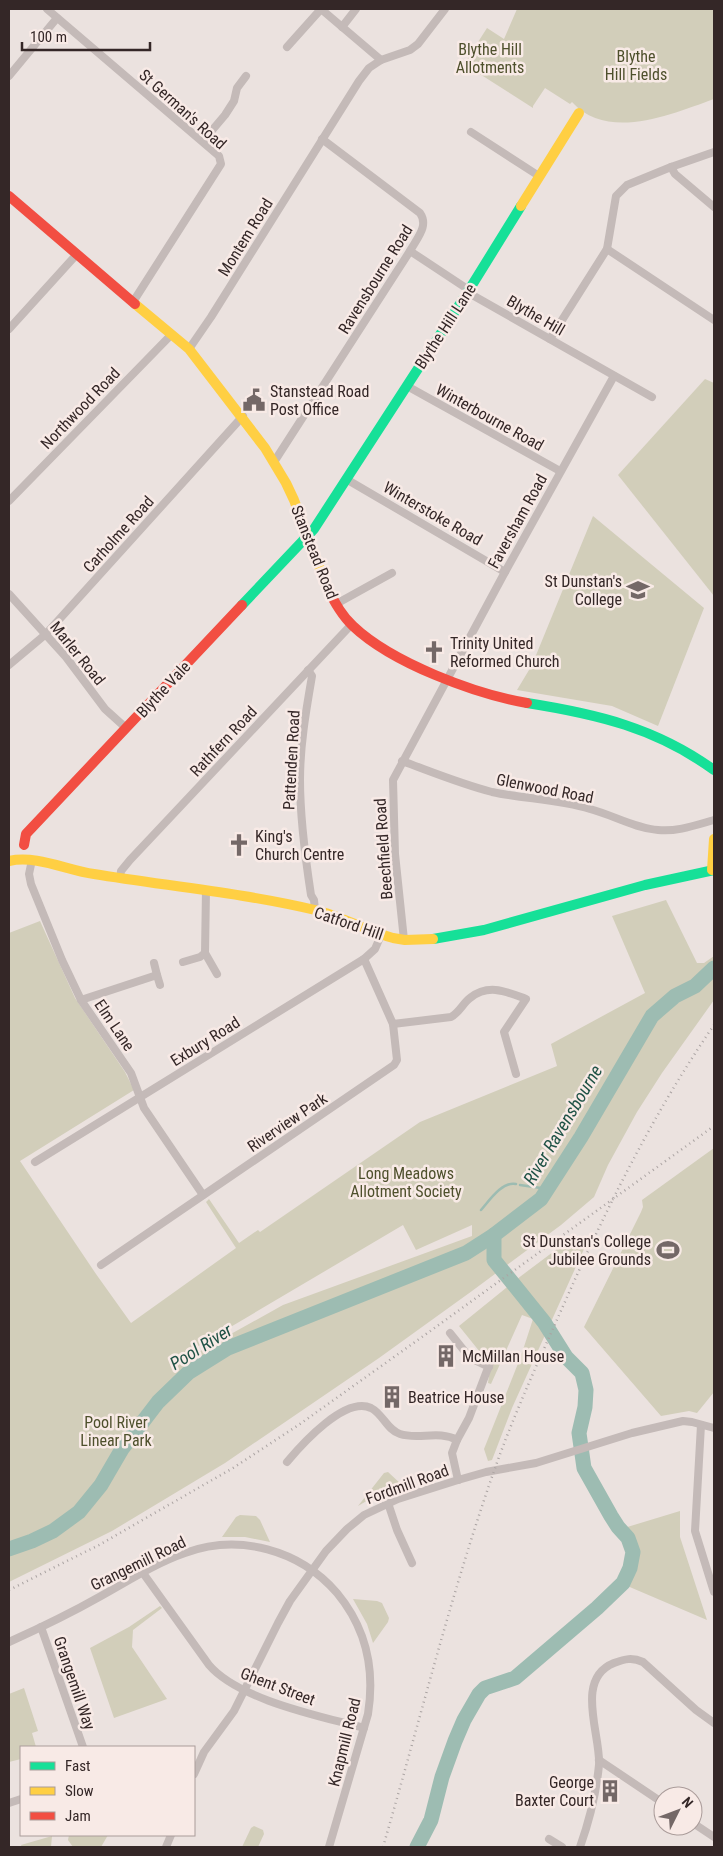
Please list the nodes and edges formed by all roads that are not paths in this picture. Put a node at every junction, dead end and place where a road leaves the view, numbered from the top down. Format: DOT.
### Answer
graph roads {
  1 [pos="47,9"];
  2 [pos="321,9"];
  3 [pos="356,9"];
  4 [pos="445,9"];
  5 [pos="58,18"];
  6 [pos="342,27"];
  7 [pos="287,48"];
  8 [pos="381,60"];
  9 [pos="9,76"];
  10 [pos="246,76"];
  11 [pos="579,113"];
  12 [pos="471,132"];
  13 [pos="322,139"];
  14 [pos="203,141"];
  15 [pos="714,152"];
  16 [pos="671,167"];
  17 [pos="539,176"];
  18 [pos="9,196"];
  19 [pos="714,207"];
  20 [pos="607,249"];
  21 [pos="410,251"];
  22 [pos="77,254"];
  23 [pos="469,290"];
  24 [pos="133,302"];
  25 [pos="714,320"];
  26 [pos="9,328"];
  27 [pos="171,335"];
  28 [pos="550,339"];
  29 [pos="189,349"];
  30 [pos="614,376"];
  31 [pos="407,386"];
  32 [pos="652,397"];
  33 [pos="243,416"];
  34 [pos="274,462"];
  35 [pos="560,471"];
  36 [pos="346,479"];
  37 [pos="9,501"];
  38 [pos="308,536"];
  39 [pos="392,572"];
  40 [pos="505,572"];
  41 [pos="9,594"];
  42 [pos="336,604"];
  43 [pos="351,625"];
  44 [pos="46,634"];
  45 [pos="9,665"];
  46 [pos="308,670"];
  47 [pos="446,680"];
  48 [pos="126,728"];
  49 [pos="402,761"];
  50 [pos="714,770"];
  51 [pos="714,820"];
  52 [pos="714,839"];
  53 [pos="24,845"];
  54 [pos="32,860"];
  55 [pos="9,861"];
  56 [pos="713,870"];
  57 [pos="120,878"];
  58 [pos="206,890"];
  59 [pos="315,910"];
  60 [pos="381,935"];
  61 [pos="404,940"];
  62 [pos="205,953"];
  63 [pos="364,959"];
  64 [pos="183,962"];
  65 [pos="154,963"];
  66 [pos="218,974"];
  67 [pos="157,975"];
  68 [pos="160,985"];
  69 [pos="80,1000"];
  70 [pos="393,1024"];
  71 [pos="516,1074"];
  72 [pos="140,1097"];
  73 [pos="35,1162"];
  74 [pos="203,1195"];
  75 [pos="101,1265"];
  76 [pos="450,1333"];
  77 [pos="701,1424"];
  78 [pos="714,1428"];
  79 [pos="457,1440"];
  80 [pos="287,1462"];
  81 [pos="458,1480"];
  82 [pos="388,1503"];
  83 [pos="412,1563"];
  84 [pos="312,1570"];
  85 [pos="143,1573"];
  86 [pos="714,1592"];
  87 [pos="41,1627"];
  88 [pos="9,1642"];
  89 [pos="245,1690"];
  90 [pos="714,1723"];
  91 [pos="364,1728"];
  92 [pos="82,1746"];
  93 [pos="198,1756"];
  94 [pos="599,1760"];
  95 [pos="195,1770"];
  96 [pos="653,1796"];
  97 [pos="703,1830"];
  98 [pos="714,1837"];
  99 [pos="549,1839"];
  100 [pos="329,1847"];
  101 [pos="562,1847"];
  102 [pos="580,1847"];
  1 -- 5 [label="street, St German's Road"];
  2 -- 6 [label="street"];
  2 -- 7 [label="street"];
  3 -- 6 [label="street"];
  4 -- 8 [label="street"];
  5 -- 9 [label="street"];
  5 -- 14 [label="street, St German's Road"];
  6 -- 8 [label="street"];
  8 -- 13 [label="street, Montem Road"];
  10 -- 14 [label="street"];
  11 -- 17 [label="main road, Blythe Hill Lane"];
  12 -- 17 [label="street"];
  13 -- 21 [label="street, Ravensbourne Road"];
  13 -- 29 [label="street, Montem Road"];
  14 -- 24 [label="street, St German's Road"];
  15 -- 16 [label="street"];
  16 -- 19 [label="street"];
  16 -- 20 [label="street"];
  17 -- 23 [label="main road, Blythe Hill Lane"];
  18 -- 22 [label="main road, Stanstead Road"];
  20 -- 25 [label="street"];
  20 -- 28 [label="street"];
  21 -- 23 [label="street, Blythe Hill"];
  21 -- 34 [label="street, Ravensbourne Road"];
  22 -- 24 [label="main road, Stanstead Road"];
  22 -- 26 [label="street"];
  23 -- 28 [label="street, Blythe Hill"];
  23 -- 31 [label="main road, Blythe Hill Lane"];
  24 -- 27 [label="main road, Stanstead Road"];
  27 -- 29 [label="main road, Stanstead Road"];
  27 -- 37 [label="street, Northwood Road"];
  28 -- 30 [label="street, Blythe Hill"];
  29 -- 33 [label="main road, Stanstead Road"];
  30 -- 32 [label="street, Blythe Hill"];
  30 -- 35 [label="street, Faversham Road"];
  31 -- 35 [label="street, Winterbourne Road"];
  31 -- 36 [label="main road, Blythe Hill Lane"];
  33 -- 34 [label="main road, Stanstead Road"];
  33 -- 44 [label="street, Carholme Road"];
  34 -- 38 [label="main road, Stanstead Road"];
  35 -- 40 [label="street, Faversham Road"];
  36 -- 38 [label="main road, Blythe Hill Lane"];
  36 -- 40 [label="street, Winterstoke Road"];
  38 -- 42 [label="main road, Stanstead Road"];
  38 -- 48 [label="main road, Blythe Vale"];
  39 -- 42 [label="street"];
  40 -- 47 [label="street, Faversham Road"];
  41 -- 44 [label="street, Marler Road"];
  42 -- 43 [label="main road, Stanstead Road"];
  43 -- 46 [label="street, Rathfern Road"];
  43 -- 47 [label="main road, Stanstead Road"];
  44 -- 45 [label="street, Carholme Road"];
  44 -- 48 [label="street, Marler Road"];
  46 -- 57 [label="street, Rathfern Road"];
  46 -- 59 [label="street, Pattenden Road"];
  47 -- 49 [label="street, Beechfield Road"];
  47 -- 50 [label="main road, Stanstead Road"];
  48 -- 53 [label="main road, Blythe Vale"];
  49 -- 51 [label="street, Glenwood Road"];
  49 -- 61 [label="street, Beechfield Road"];
  52 -- 56 [label="main road"];
  54 -- 55 [label="main road, Catford Hill"];
  54 -- 57 [label="main road, Catford Hill"];
  54 -- 69 [label="street, Elm Lane"];
  56 -- 61 [label="main road, Catford Hill"];
  57 -- 58 [label="main road, Catford Hill"];
  58 -- 59 [label="main road, Catford Hill"];
  58 -- 62 [label="street"];
  59 -- 60 [label="main road, Catford Hill"];
  60 -- 61 [label="main road, Catford Hill"];
  60 -- 63 [label="street, Exbury Road"];
  62 -- 64 [label="street"];
  62 -- 66 [label="street"];
  63 -- 70 [label="street, Riverview Park"];
  63 -- 72 [label="street, Exbury Road"];
  65 -- 67 [label="street"];
  67 -- 68 [label="street"];
  67 -- 69 [label="street"];
  69 -- 72 [label="street, Elm Lane"];
  70 -- 71 [label="street"];
  70 -- 74 [label="street, Riverview Park"];
  72 -- 73 [label="street, Exbury Road"];
  72 -- 74 [label="street, Elm Lane"];
  74 -- 75 [label="street, Riverview Park"];
  76 -- 79 [label="street"];
  77 -- 78 [label="street, Fordmill Road"];
  77 -- 81 [label="street, Fordmill Road"];
  77 -- 86 [label="street"];
  79 -- 80 [label="street"];
  79 -- 81 [label="street"];
  81 -- 82 [label="street, Fordmill Road"];
  82 -- 83 [label="street"];
  82 -- 84 [label="street, Fordmill Road"];
  84 -- 85 [label="street, Grangemill Road"];
  84 -- 89 [label="street, Fordmill Road"];
  84 -- 91 [label="street, Knapmill Road"];
  85 -- 87 [label="street, Grangemill Road"];
  85 -- 89 [label="street, Ghent Street"];
  87 -- 88 [label="street, Grangemill Road"];
  87 -- 92 [label="street, Grangemill Way"];
  89 -- 91 [label="street, Ghent Street"];
  89 -- 93 [label="street, Fordmill Road"];
  90 -- 94 [label="street"];
  91 -- 100 [label="street, Knapmill Road"];
  93 -- 95 [label="street, Fordmill Road"];
  94 -- 96 [label="street"];
  94 -- 102 [label="street"];
  97 -- 98 [label="street"];
  99 -- 101 [label="street"];
}
